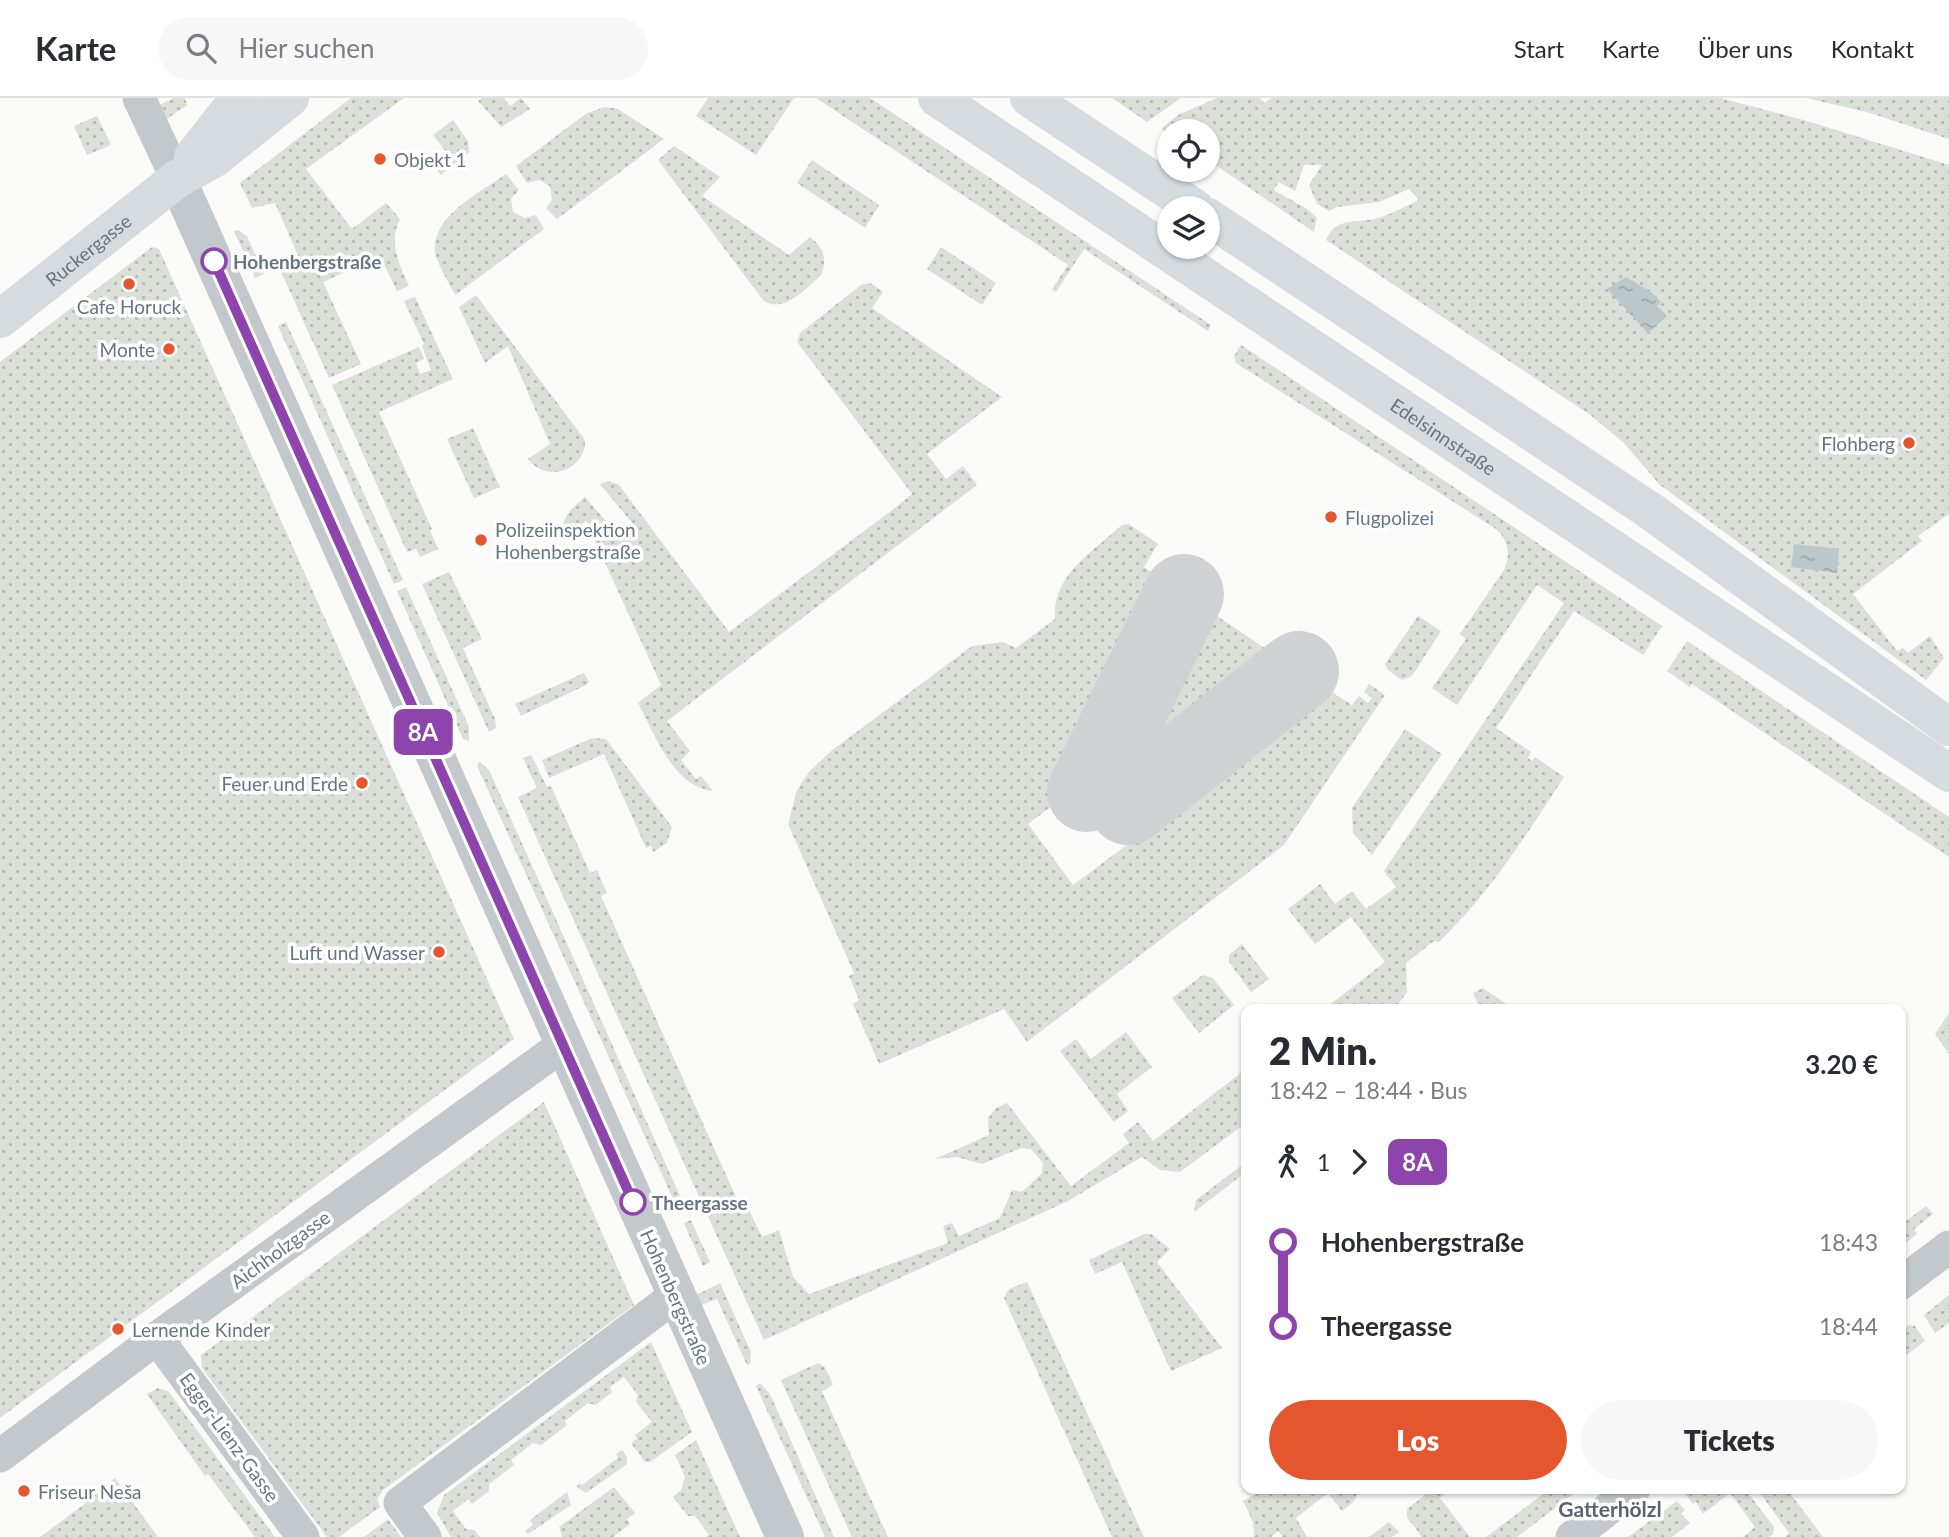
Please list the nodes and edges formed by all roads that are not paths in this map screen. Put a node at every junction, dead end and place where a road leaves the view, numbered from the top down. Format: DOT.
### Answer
graph roads {
  1 [pos="139,98"];
  2 [pos="239,98"];
  3 [pos="290,98"];
  4 [pos="937,98"];
  5 [pos="1029,98"];
  6 [pos="177,179"];
  7 [pos="1177,196"];
  8 [pos="1220,225"];
  9 [pos="0,319"];
  10 [pos="1949,727"];
  11 [pos="1949,773"];
  12 [pos="562,1045"];
  13 [pos="1949,1247"];
  14 [pos="1906,1279"];
  15 [pos="675,1296"];
  16 [pos="157,1338"];
  17 [pos="0,1456"];
  18 [pos="1628,1494"];
  19 [pos="303,1537"];
  20 [pos="425,1537"];
  21 [pos="785,1537"];
  22 [pos="1572,1537"];
  1 -- 6 [label="street, Hohenbergstraße"];
  2 -- 6 [label="main road, Ruckergasse"];
  3 -- 6 [label="main road, Ruckergasse"];
  4 -- 11 [label="main road, Edelsinnstraße"];
  5 -- 7 [label="main road"];
  6 -- 9 [label="main road, Ruckergasse"];
  6 -- 12 [label="street, Hohenbergstraße"];
  8 -- 10 [label="main road"];
  12 -- 15 [label="street, Hohenbergstraße"];
  12 -- 16 [label="street, Aichholzgasse"];
  13 -- 14 [label="street"];
  15 -- 20 [label="street"];
  15 -- 21 [label="street, Hohenbergstraße"];
  16 -- 17 [label="street, Aichholzgasse"];
  16 -- 19 [label="street, Egger-Lienz-Gasse"];
  18 -- 22 [label="street"];
}
